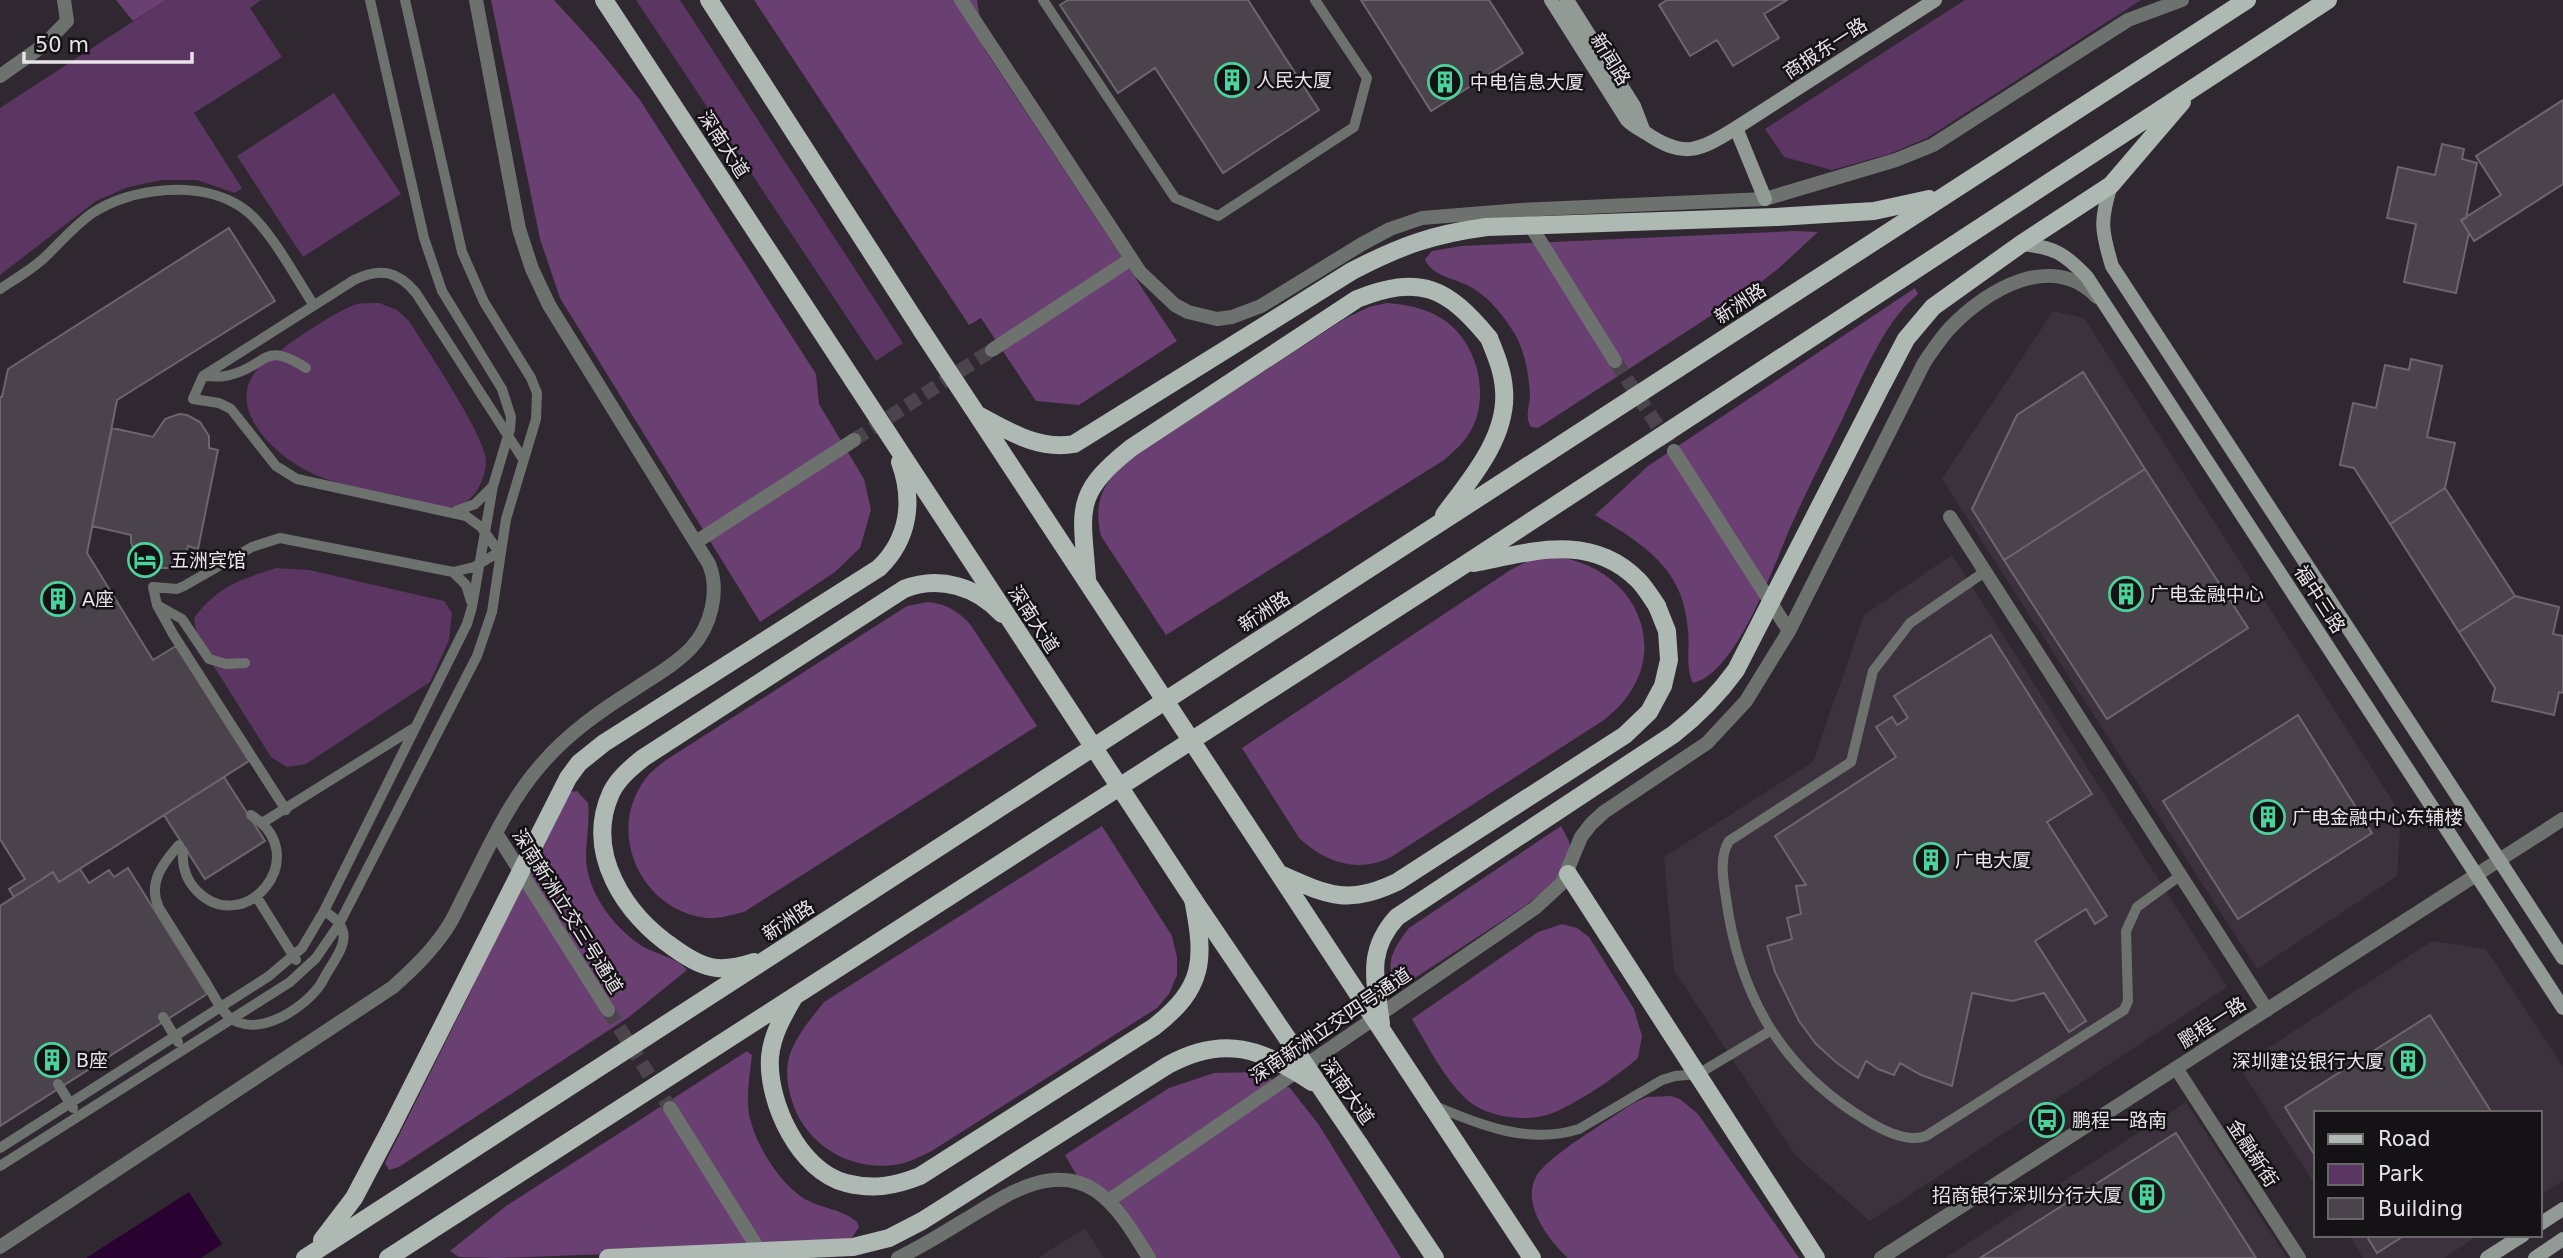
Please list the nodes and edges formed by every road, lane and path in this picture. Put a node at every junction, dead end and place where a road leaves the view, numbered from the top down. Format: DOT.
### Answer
graph roads {
  1 [pos="64,0"];
  2 [pos="370,0"];
  3 [pos="405,0"];
  4 [pos="475,0"];
  5 [pos="597,0"];
  6 [pos="604,0"];
  7 [pos="709,0"];
  8 [pos="961,0"];
  9 [pos="1043,0"];
  10 [pos="1315,0"];
  11 [pos="1551,0"];
  12 [pos="1567,0"];
  13 [pos="1935,0"];
  14 [pos="2182,0"];
  15 [pos="2247,0"];
  16 [pos="2328,0"];
  17 [pos="617,19"];
  18 [pos="0,76"];
  19 [pos="2195,86"];
  20 [pos="1737,128"];
  21 [pos="1644,132"];
  22 [pos="2111,185"];
  23 [pos="1946,195"];
  24 [pos="1765,199"];
  25 [pos="1521,210"];
  26 [pos="2021,244"];
  27 [pos="1131,260"];
  28 [pos="0,289"];
  29 [pos="313,304"];
  30 [pos="2106,306"];
  31 [pos="992,351"];
  32 [pos="1615,361"];
  33 [pos="306,368"];
  34 [pos="202,376"];
  35 [pos="978,415"];
  36 [pos="508,436"];
  37 [pos="890,436"];
  38 [pos="854,440"];
  39 [pos="1674,451"];
  40 [pos="523,459"];
  41 [pos="493,486"];
  42 [pos="450,512"];
  43 [pos="1950,517"];
  44 [pos="1437,524"];
  45 [pos="485,532"];
  46 [pos="696,542"];
  47 [pos="499,552"];
  48 [pos="479,564"];
  49 [pos="1464,565"];
  50 [pos="1986,571"];
  51 [pos="453,572"];
  52 [pos="1087,583"];
  53 [pos="157,605"];
  54 [pos="472,607"];
  55 [pos="1015,627"];
  56 [pos="1789,631"];
  57 [pos="245,663"];
  58 [pos="416,727"];
  59 [pos="286,810"];
  60 [pos="251,815"];
  61 [pos="2563,819"];
  62 [pos="262,823"];
  63 [pos="496,833"];
  64 [pos="2499,860"];
  65 [pos="1568,874"];
  66 [pos="1282,875"];
  67 [pos="2476,875"];
  68 [pos="2181,876"];
  69 [pos="256,896"];
  70 [pos="1193,899"];
  71 [pos="324,911"];
  72 [pos="340,922"];
  73 [pos="294,956"];
  74 [pos="770,957"];
  75 [pos="2563,958"];
  76 [pos="304,971"];
  77 [pos="796,994"];
  78 [pos="2563,1007"];
  79 [pos="608,1010"];
  80 [pos="2267,1010"];
  81 [pos="163,1017"];
  82 [pos="1382,1028"];
  83 [pos="1770,1031"];
  84 [pos="175,1036"];
  85 [pos="183,1050"];
  86 [pos="2176,1068"];
  87 [pos="1698,1074"];
  88 [pos="58,1084"];
  89 [pos="1318,1086"];
  90 [pos="70,1103"];
  91 [pos="1431,1105"];
  92 [pos="670,1108"];
  93 [pos="78,1116"];
  94 [pos="0,1148"];
  95 [pos="0,1166"];
  96 [pos="1108,1201"];
  97 [pos="2563,1209"];
  98 [pos="2542,1223"];
  99 [pos="1517,1235"];
  100 [pos="2520,1237"];
  101 [pos="2563,1240"];
  102 [pos="0,1247"];
  103 [pos="306,1257"];
  104 [pos="388,1258"];
  105 [pos="608,1258"];
  106 [pos="764,1258"];
  107 [pos="898,1258"];
  108 [pos="1149,1258"];
  109 [pos="1435,1258"];
  110 [pos="1532,1258"];
  111 [pos="1548,1258"];
  112 [pos="1816,1258"];
  113 [pos="1881,1258"];
  114 [pos="2299,1258"];
  115 [pos="2487,1258"];
  116 [pos="2535,1258"];
  1 -- 18 [label="street"];
  2 -- 36 [label="lane"];
  3 -- 40 [label="lane"];
  4 -- 46 [label="street"];
  5 -- 17 [label="street"];
  6 -- 17 [label="main road, 深南大道"];
  7 -- 35 [label="main road, bridge"];
  8 -- 27 [label="street"];
  9 -- 10 [label="lane"];
  11 -- 21 [label="street, 新闻路"];
  12 -- 21 [label="street, 新闻路"];
  13 -- 20 [label="street, 商报东一路"];
  14 -- 24 [label="street"];
  15 -- 23 [label="main road, 新洲路"];
  16 -- 19 [label="main road"];
  17 -- 37 [label="main road, 深南大道, bridge"];
  19 -- 22 [label="main road"];
  19 -- 49 [label="main road"];
  20 -- 21 [label="street, 新闻路"];
  20 -- 24 [label="street"];
  22 -- 26 [label="main road"];
  22 -- 64 [label="street, 福中三路"];
  23 -- 35 [label="main road, bridge"];
  23 -- 44 [label="main road, 新洲路"];
  24 -- 25 [label="street"];
  25 -- 27 [label="street"];
  25 -- 32 [label="street"];
  26 -- 30 [label="street, 福中三路"];
  26 -- 82 [label="main road, bridge"];
  27 -- 31 [label="street"];
  28 -- 29 [label="lane"];
  29 -- 34 [label="lane"];
  29 -- 36 [label="lane"];
  30 -- 56 [label="street"];
  30 -- 67 [label="street, 福中三路"];
  33 -- 34 [label="lane"];
  34 -- 42 [label="lane"];
  35 -- 52 [label="main road, bridge"];
  36 -- 40 [label="lane"];
  36 -- 41 [label="lane"];
  37 -- 55 [label="main road, 深南大道, bridge"];
  37 -- 103 [label="main road, bridge"];
  38 -- 46 [label="street"];
  39 -- 56 [label="street"];
  40 -- 47 [label="lane"];
  41 -- 42 [label="lane"];
  41 -- 45 [label="lane"];
  42 -- 45 [label="lane"];
  43 -- 50 [label="street"];
  44 -- 52 [label="main road, bridge"];
  44 -- 74 [label="main road, 新洲路"];
  45 -- 47 [label="lane"];
  45 -- 48 [label="lane"];
  46 -- 63 [label="street"];
  47 -- 48 [label="lane"];
  47 -- 72 [label="lane"];
  48 -- 51 [label="lane"];
  48 -- 54 [label="lane"];
  49 -- 66 [label="main road, bridge"];
  49 -- 77 [label="main road"];
  50 -- 68 [label="street"];
  50 -- 83 [label="lane"];
  51 -- 53 [label="lane"];
  51 -- 54 [label="lane"];
  52 -- 66 [label="main road, bridge"];
  53 -- 57 [label="lane"];
  53 -- 59 [label="lane"];
  54 -- 58 [label="lane"];
  55 -- 70 [label="main road, 深南大道, bridge"];
  55 -- 74 [label="main road, bridge"];
  56 -- 65 [label="street"];
  58 -- 59 [label="lane"];
  58 -- 71 [label="lane"];
  59 -- 62 [label="lane"];
  60 -- 62 [label="lane"];
  61 -- 64 [label="street, 鹏程一路"];
  62 -- 69 [label="lane"];
  63 -- 79 [label="street, 深南新洲立交三号通道"];
  63 -- 102 [label="street"];
  64 -- 67 [label="street, 鹏程一路"];
  64 -- 75 [label="street, 福中三路"];
  65 -- 87 [label="main road"];
  65 -- 96 [label="street, 深南新洲立交四号通道"];
  66 -- 82 [label="main road, bridge"];
  67 -- 78 [label="street, 福中三路"];
  67 -- 80 [label="street, 鹏程一路"];
  68 -- 80 [label="street"];
  68 -- 83 [label="lane"];
  69 -- 72 [label="lane, bridge"];
  69 -- 73 [label="lane"];
  70 -- 77 [label="main road"];
  70 -- 89 [label="main road, 深南大道, bridge"];
  71 -- 72 [label="lane"];
  71 -- 73 [label="lane"];
  72 -- 76 [label="lane"];
  73 -- 76 [label="lane"];
  73 -- 84 [label="lane"];
  74 -- 103 [label="main road, 新洲路"];
  76 -- 85 [label="lane"];
  77 -- 104 [label="main road"];
  80 -- 86 [label="street, 鹏程一路"];
  81 -- 84 [label="lane"];
  82 -- 91 [label="main road, bridge"];
  83 -- 87 [label="lane"];
  84 -- 85 [label="lane"];
  84 -- 90 [label="lane"];
  85 -- 93 [label="lane"];
  86 -- 113 [label="street, 鹏程一路"];
  86 -- 114 [label="street, 金融新街"];
  87 -- 91 [label="lane"];
  87 -- 112 [label="main road"];
  88 -- 90 [label="lane"];
  89 -- 105 [label="main road, bridge"];
  89 -- 109 [label="main road, 深南大道, bridge"];
  90 -- 93 [label="lane"];
  90 -- 94 [label="lane"];
  91 -- 99 [label="main road"];
  92 -- 106 [label="street"];
  93 -- 95 [label="lane"];
  96 -- 107 [label="street"];
  96 -- 108 [label="street"];
  97 -- 98 [label="street"];
  99 -- 110 [label="main road"];
  99 -- 111 [label="main road"];
  100 -- 115 [label="street"];
  101 -- 116 [label="street"];
}
